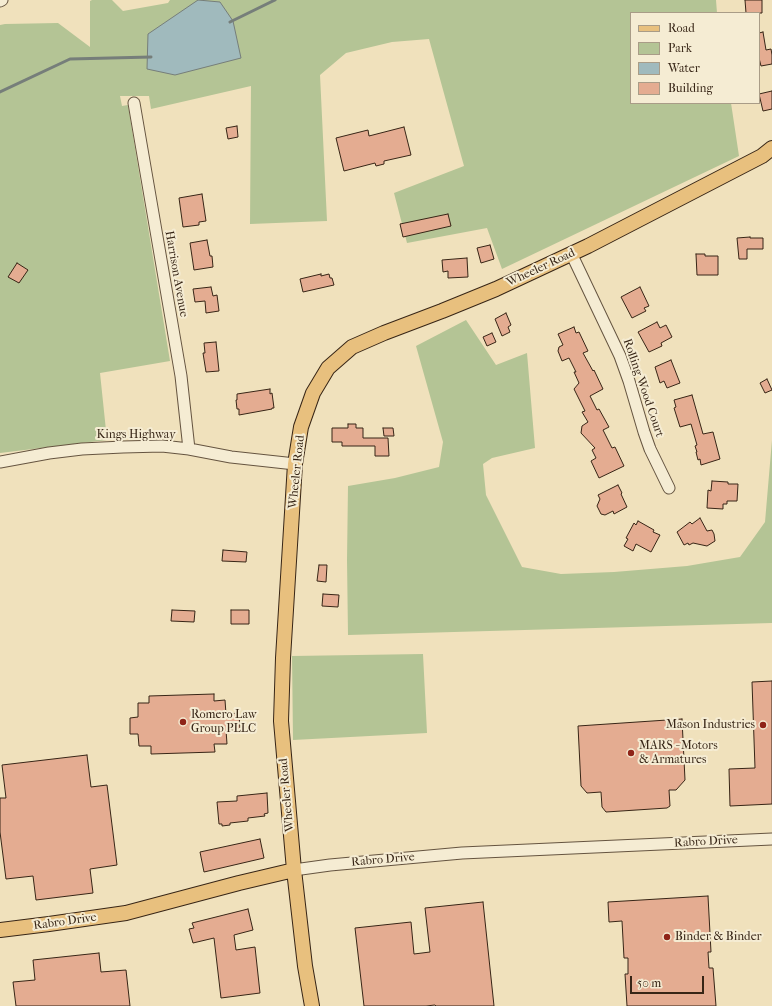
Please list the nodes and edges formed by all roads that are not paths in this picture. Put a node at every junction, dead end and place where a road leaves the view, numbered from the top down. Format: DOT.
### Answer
graph roads {
  1 [pos="134,103"];
  2 [pos="772,148"];
  3 [pos="572,253"];
  4 [pos="189,449"];
  5 [pos="0,462"];
  6 [pos="295,464"];
  7 [pos="669,488"];
  8 [pos="772,839"];
  9 [pos="294,870"];
  10 [pos="0,930"];
  11 [pos="312,1006"];
  1 -- 4 [label="street, Harrison Avenue"];
  2 -- 3 [label="main road, Wheeler Road"];
  3 -- 6 [label="main road, Wheeler Road"];
  3 -- 7 [label="street, Rolling Wood Court"];
  4 -- 5 [label="street, Kings Highway"];
  4 -- 6 [label="street, Kings Highway"];
  6 -- 9 [label="main road, Wheeler Road"];
  8 -- 9 [label="street, Rabro Drive"];
  9 -- 10 [label="main road, Rabro Drive"];
  9 -- 11 [label="main road, Wheeler Road"];
}
